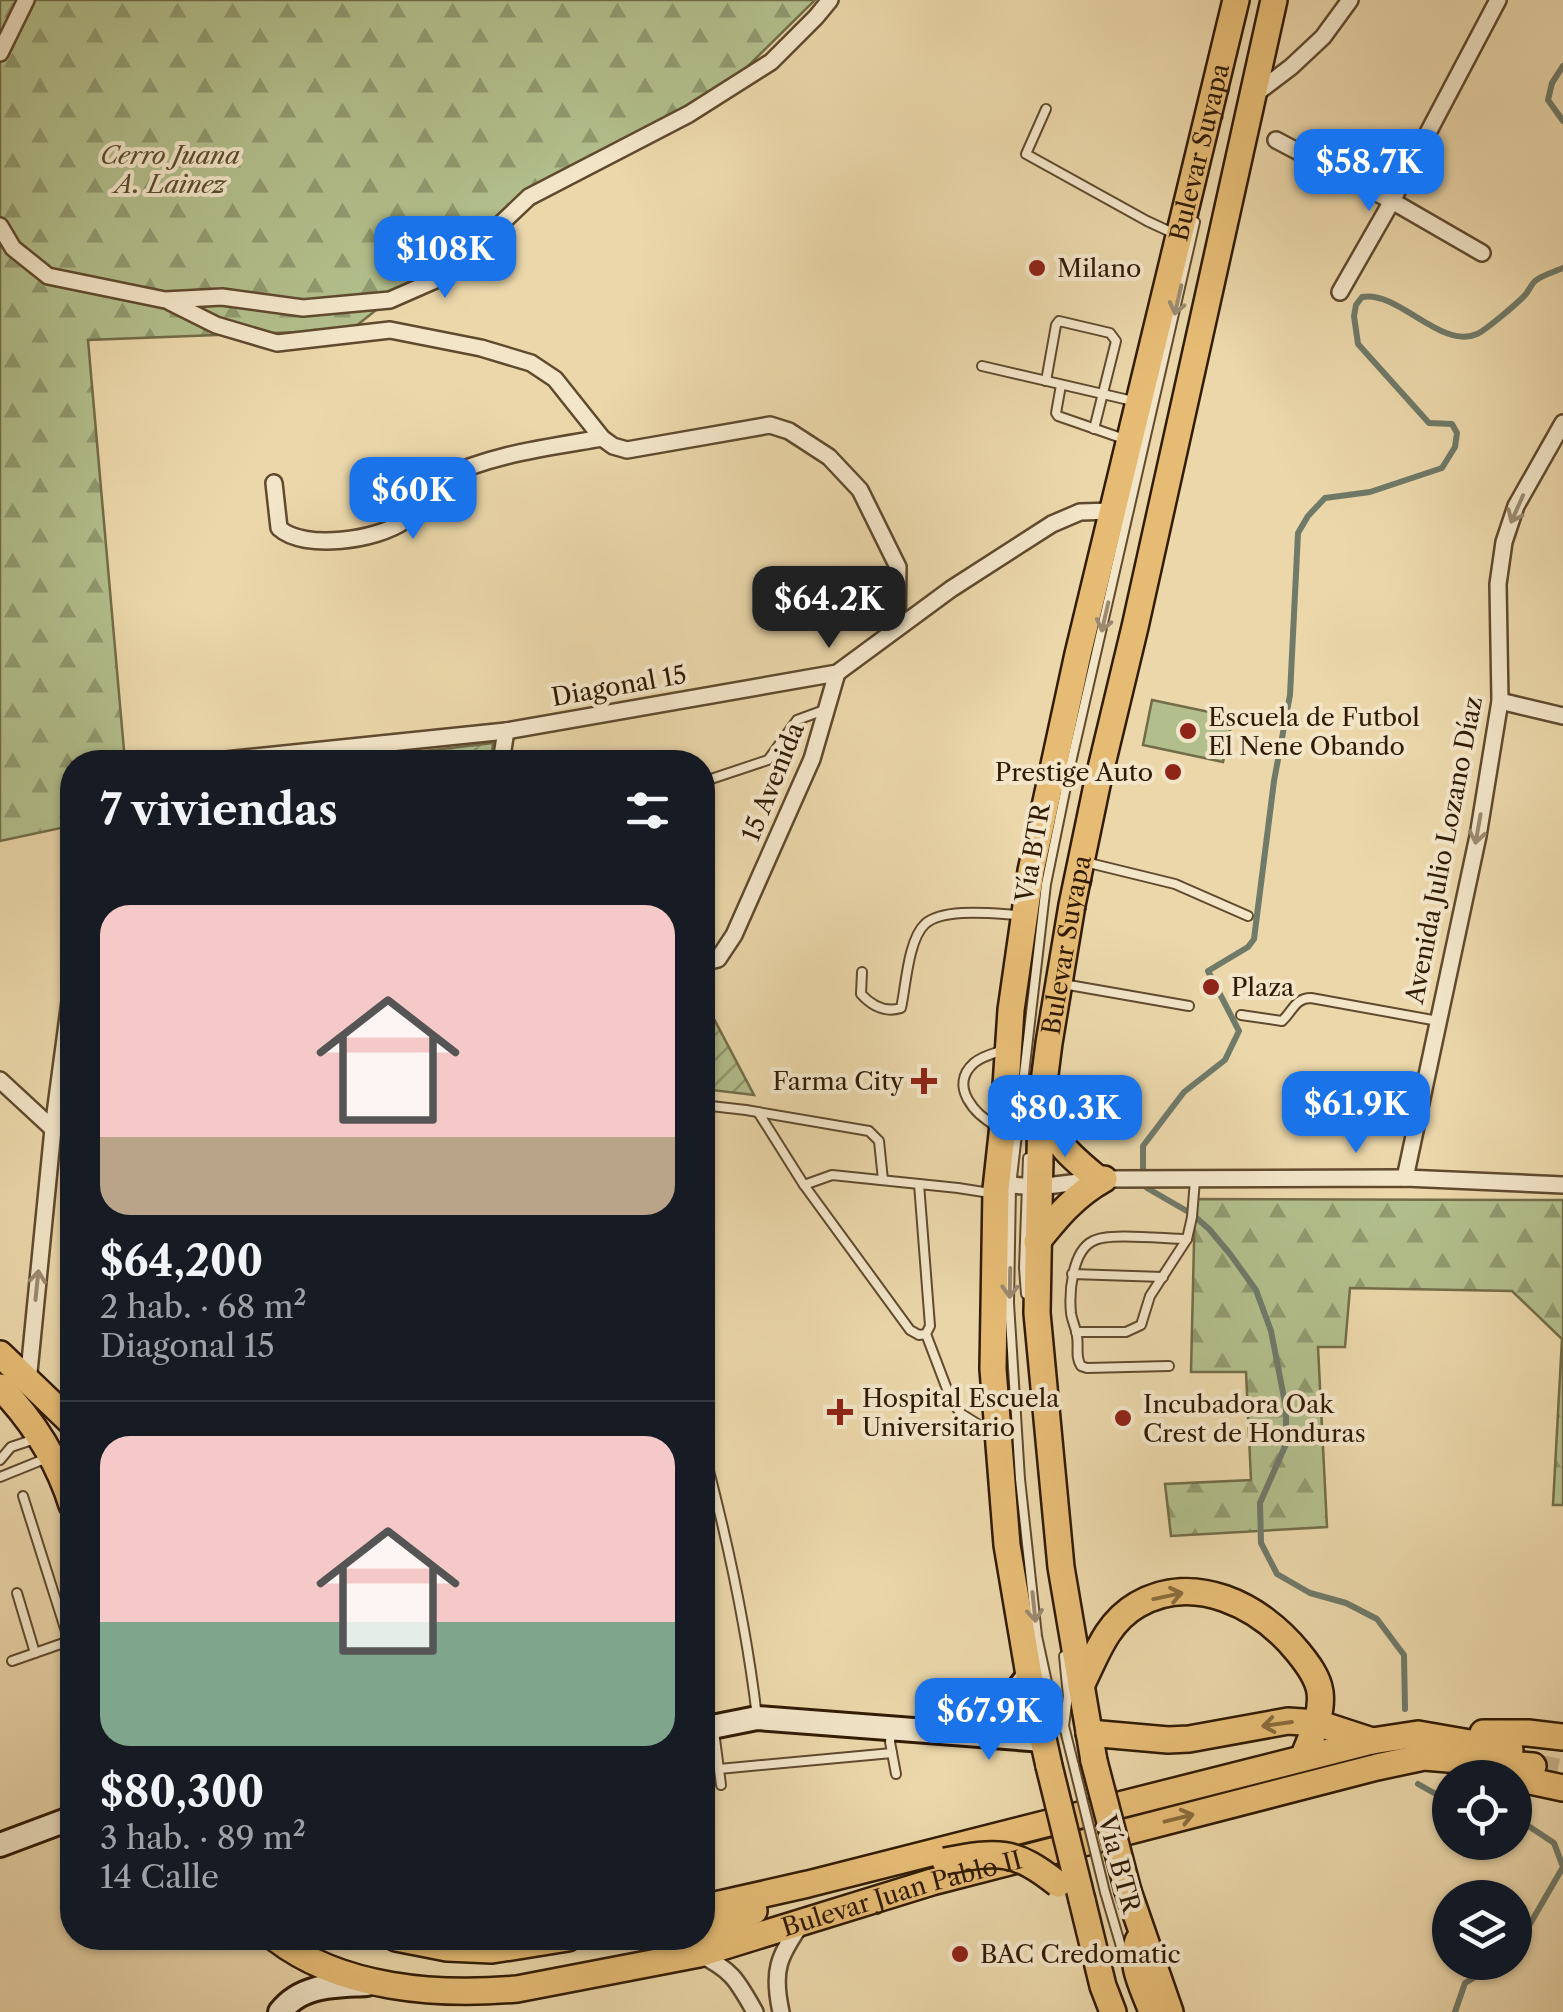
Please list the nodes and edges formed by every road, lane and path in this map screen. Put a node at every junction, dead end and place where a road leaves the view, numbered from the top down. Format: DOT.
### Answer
graph roads {
  1 [pos="26,0"];
  2 [pos="830,0"];
  3 [pos="1236,0"];
  4 [pos="1245,0"];
  5 [pos="1271,0"];
  6 [pos="1350,0"];
  7 [pos="1498,0"];
  8 [pos="0,52"];
  9 [pos="1224,95"];
  10 [pos="1254,96"];
  11 [pos="1046,109"];
  12 [pos="1276,140"];
  13 [pos="1392,201"];
  14 [pos="1198,208"];
  15 [pos="0,226"];
  16 [pos="1179,236"];
  17 [pos="1482,253"];
  18 [pos="1340,292"];
  19 [pos="165,300"];
  20 [pos="982,366"];
  21 [pos="1046,381"];
  22 [pos="1061,385"];
  23 [pos="1102,394"];
  24 [pos="1139,403"];
  25 [pos="1563,423"];
  26 [pos="1094,429"];
  27 [pos="602,438"];
  28 [pos="1130,441"];
  29 [pos="274,483"];
  30 [pos="1113,512"];
  31 [pos="898,628"];
  32 [pos="837,673"];
  33 [pos="1500,700"];
  34 [pos="827,709"];
  35 [pos="1563,716"];
  36 [pos="506,731"];
  37 [pos="322,750"];
  38 [pos="503,750"];
  39 [pos="715,778"];
  40 [pos="1081,861"];
  41 [pos="1024,915"];
  42 [pos="1248,916"];
  43 [pos="715,956"];
  44 [pos="862,972"];
  45 [pos="1053,988"];
  46 [pos="1188,1006"];
  47 [pos="1044,1011"];
  48 [pos="1240,1014"];
  49 [pos="1438,1020"];
  50 [pos="1008,1048"];
  51 [pos="60,1076"];
  52 [pos="0,1080"];
  53 [pos="1042,1105"];
  54 [pos="715,1107"];
  55 [pos="758,1112"];
  56 [pos="52,1128"];
  57 [pos="1002,1130"];
  58 [pos="1030,1134"];
  59 [pos="1028,1151"];
  60 [pos="1195,1178"];
  61 [pos="1405,1178"];
  62 [pos="1101,1179"];
  63 [pos="883,1180"];
  64 [pos="804,1184"];
  65 [pos="919,1184"];
  66 [pos="1563,1185"];
  67 [pos="1014,1187"];
  68 [pos="1186,1240"];
  69 [pos="1037,1242"];
  70 [pos="1072,1274"];
  71 [pos="1163,1277"];
  72 [pos="1026,1304"];
  73 [pos="1076,1332"];
  74 [pos="926,1334"];
  75 [pos="0,1354"];
  76 [pos="1168,1366"];
  77 [pos="14,1391"];
  78 [pos="60,1416"];
  79 [pos="60,1436"];
  80 [pos="998,1436"];
  81 [pos="1039,1444"];
  82 [pos="46,1447"];
  83 [pos="0,1460"];
  84 [pos="60,1473"];
  85 [pos="0,1477"];
  86 [pos="24,1496"];
  87 [pos="715,1497"];
  88 [pos="17,1593"];
  89 [pos="60,1607"];
  90 [pos="1061,1628"];
  91 [pos="60,1645"];
  92 [pos="1063,1645"];
  93 [pos="35,1653"];
  94 [pos="12,1661"];
  95 [pos="1029,1675"];
  96 [pos="1082,1686"];
  97 [pos="757,1718"];
  98 [pos="1317,1723"];
  99 [pos="715,1727"];
  100 [pos="892,1728"];
  101 [pos="938,1731"];
  102 [pos="1065,1733"];
  103 [pos="1563,1737"];
  104 [pos="1372,1741"];
  105 [pos="1421,1746"];
  106 [pos="892,1754"];
  107 [pos="715,1755"];
  108 [pos="1303,1758"];
  109 [pos="1534,1760"];
  110 [pos="1072,1765"];
  111 [pos="719,1770"];
  112 [pos="896,1774"];
  113 [pos="721,1785"];
  114 [pos="1563,1788"];
  115 [pos="60,1822"];
  116 [pos="0,1844"];
  117 [pos="1105,1895"];
  118 [pos="715,1905"];
  119 [pos="803,1921"];
  120 [pos="715,1929"];
  121 [pos="1142,1932"];
  122 [pos="715,1937"];
  123 [pos="1092,1940"];
  124 [pos="295,1950"];
  125 [pos="303,1950"];
  126 [pos="672,1950"];
  127 [pos="706,1950"];
  128 [pos="310,1959"];
  129 [pos="379,1983"];
  130 [pos="1144,2004"];
  131 [pos="280,2012"];
  132 [pos="755,2012"];
  133 [pos="781,2012"];
  134 [pos="1113,2012"];
  135 [pos="1170,2012"];
  1 -- 8 [label="street"];
  2 -- 19 [label="street"];
  3 -- 16 [label="main road, Bulevar Suyapa"];
  4 -- 9 [label="lane"];
  5 -- 10 [label="main road, Bulevar Suyapa"];
  5 -- 45 [label="lane, Vía BTR"];
  6 -- 10 [label="street"];
  7 -- 13 [label="street"];
  10 -- 40 [label="main road, Bulevar Suyapa"];
  11 -- 16 [label="lane"];
  12 -- 13 [label="street"];
  13 -- 17 [label="street"];
  13 -- 18 [label="street"];
  14 -- 67 [label="lane, Vía BTR, one-way"];
  15 -- 19 [label="street"];
  16 -- 24 [label="main road, Bulevar Suyapa"];
  19 -- 27 [label="street"];
  20 -- 21 [label="lane"];
  21 -- 22 [label="lane"];
  21 -- 23 [label="lane"];
  22 -- 23 [label="lane"];
  22 -- 26 [label="lane"];
  23 -- 24 [label="lane"];
  23 -- 26 [label="lane"];
  24 -- 28 [label="main road, Bulevar Suyapa"];
  25 -- 33 [label="street, Avenida Julio Lozano Díaz, one-way"];
  26 -- 28 [label="lane"];
  27 -- 29 [label="street"];
  27 -- 31 [label="street"];
  28 -- 30 [label="main road, Bulevar Suyapa"];
  30 -- 31 [label="street, Diagonal 15"];
  30 -- 41 [label="main road, Bulevar Suyapa"];
  31 -- 32 [label="street, Diagonal 15"];
  32 -- 34 [label="street, 15 Avenida"];
  32 -- 36 [label="street, Diagonal 15"];
  33 -- 35 [label="street"];
  33 -- 49 [label="street, Avenida Julio Lozano Díaz, one-way"];
  34 -- 39 [label="lane"];
  34 -- 43 [label="street, 15 Avenida"];
  36 -- 37 [label="street, Diagonal 15"];
  36 -- 38 [label="street"];
  40 -- 42 [label="lane"];
  40 -- 45 [label="main road, Bulevar Suyapa"];
  41 -- 44 [label="lane"];
  41 -- 50 [label="main road, Bulevar Suyapa"];
  45 -- 46 [label="lane"];
  45 -- 53 [label="main road, Bulevar Suyapa"];
  47 -- 58 [label="lane"];
  48 -- 49 [label="lane"];
  49 -- 61 [label="street, Avenida Julio Lozano Díaz"];
  50 -- 57 [label="main road, Bulevar Suyapa"];
  50 -- 57 [label="lane"];
  51 -- 56 [label="street"];
  52 -- 56 [label="street"];
  53 -- 62 [label="main road"];
  53 -- 67 [label="main road, Bulevar Suyapa"];
  54 -- 55 [label="lane"];
  55 -- 63 [label="lane"];
  55 -- 64 [label="lane"];
  77 -- 56 [label="street, one-way"];
  57 -- 67 [label="main road, Bulevar Suyapa"];
  59 -- 67 [label="lane, Vía BTR"];
  60 -- 61 [label="street"];
  60 -- 62 [label="street"];
  60 -- 68 [label="lane"];
  61 -- 66 [label="street"];
  62 -- 67 [label="street"];
  62 -- 69 [label="main road"];
  63 -- 64 [label="lane"];
  63 -- 65 [label="lane"];
  64 -- 74 [label="lane"];
  65 -- 67 [label="lane"];
  65 -- 74 [label="lane"];
  67 -- 69 [label="main road, Bulevar Suyapa"];
  67 -- 72 [label="lane, Vía BTR"];
  67 -- 80 [label="main road, Bulevar Suyapa"];
  67 -- 102 [label="lane, Vía BTR, one-way"];
  68 -- 70 [label="lane"];
  68 -- 71 [label="lane"];
  69 -- 96 [label="main road, Bulevar Suyapa"];
  70 -- 71 [label="lane"];
  70 -- 73 [label="lane"];
  71 -- 73 [label="lane"];
  73 -- 76 [label="lane"];
  74 -- 80 [label="lane"];
  75 -- 77 [label="main road"];
  77 -- 78 [label="main road"];
  77 -- 82 [label="main road"];
  79 -- 82 [label="main road"];
  80 -- 95 [label="main road, Bulevar Suyapa"];
  81 -- 90 [label="lane"];
  82 -- 83 [label="lane"];
  82 -- 84 [label="main road"];
  82 -- 85 [label="lane"];
  86 -- 89 [label="lane"];
  87 -- 97 [label="lane"];
  88 -- 93 [label="lane"];
  91 -- 93 [label="lane"];
  92 -- 102 [label="lane"];
  93 -- 94 [label="lane"];
  95 -- 101 [label="main road"];
  95 -- 102 [label="main road, Bulevar Suyapa"];
  96 -- 98 [label="main road, one-way"];
  96 -- 102 [label="main road, Bulevar Suyapa"];
  97 -- 99 [label="main road"];
  97 -- 100 [label="main road"];
  98 -- 102 [label="main road, one-way"];
  98 -- 104 [label="main road"];
  98 -- 108 [label="main road"];
  100 -- 101 [label="main road"];
  100 -- 106 [label="lane"];
  101 -- 102 [label="main road"];
  102 -- 110 [label="main road, Bulevar Suyapa"];
  102 -- 110 [label="main road, Bulevar Suyapa"];
  103 -- 105 [label="main road"];
  104 -- 105 [label="main road, Bulevar Juan Pablo II"];
  104 -- 108 [label="main road, Bulevar Juan Pablo II"];
  105 -- 109 [label="main road, Bulevar Juan Pablo II"];
  105 -- 114 [label="main road"];
  119 -- 105 [label="main road, Bulevar Juan Pablo II, one-way"];
  106 -- 111 [label="lane"];
  106 -- 112 [label="lane"];
  107 -- 111 [label="lane"];
  108 -- 118 [label="main road, Bulevar Juan Pablo II"];
  110 -- 117 [label="main road, Bulevar Suyapa, bridge"];
  110 -- 117 [label="main road, Bulevar Suyapa, bridge"];
  111 -- 113 [label="lane"];
  115 -- 116 [label="main road"];
  117 -- 121 [label="main road, Bulevar Suyapa"];
  117 -- 123 [label="main road, Bulevar Suyapa"];
  117 -- 130 [label="lane, Vía BTR"];
  119 -- 122 [label="main road, Bulevar Juan Pablo II"];
  119 -- 133 [label="street"];
  120 -- 123 [label="main road, bridge"];
  121 -- 130 [label="main road"];
  121 -- 135 [label="main road, Bulevar Suyapa"];
  123 -- 134 [label="main road, Bulevar Suyapa"];
  124 -- 128 [label="main road, Bulevar Juan Pablo II"];
  125 -- 128 [label="main road"];
  126 -- 129 [label="main road, Bulevar Juan Pablo II"];
  127 -- 132 [label="street"];
  128 -- 129 [label="main road, Bulevar Juan Pablo II"];
  129 -- 131 [label="main road"];
}
